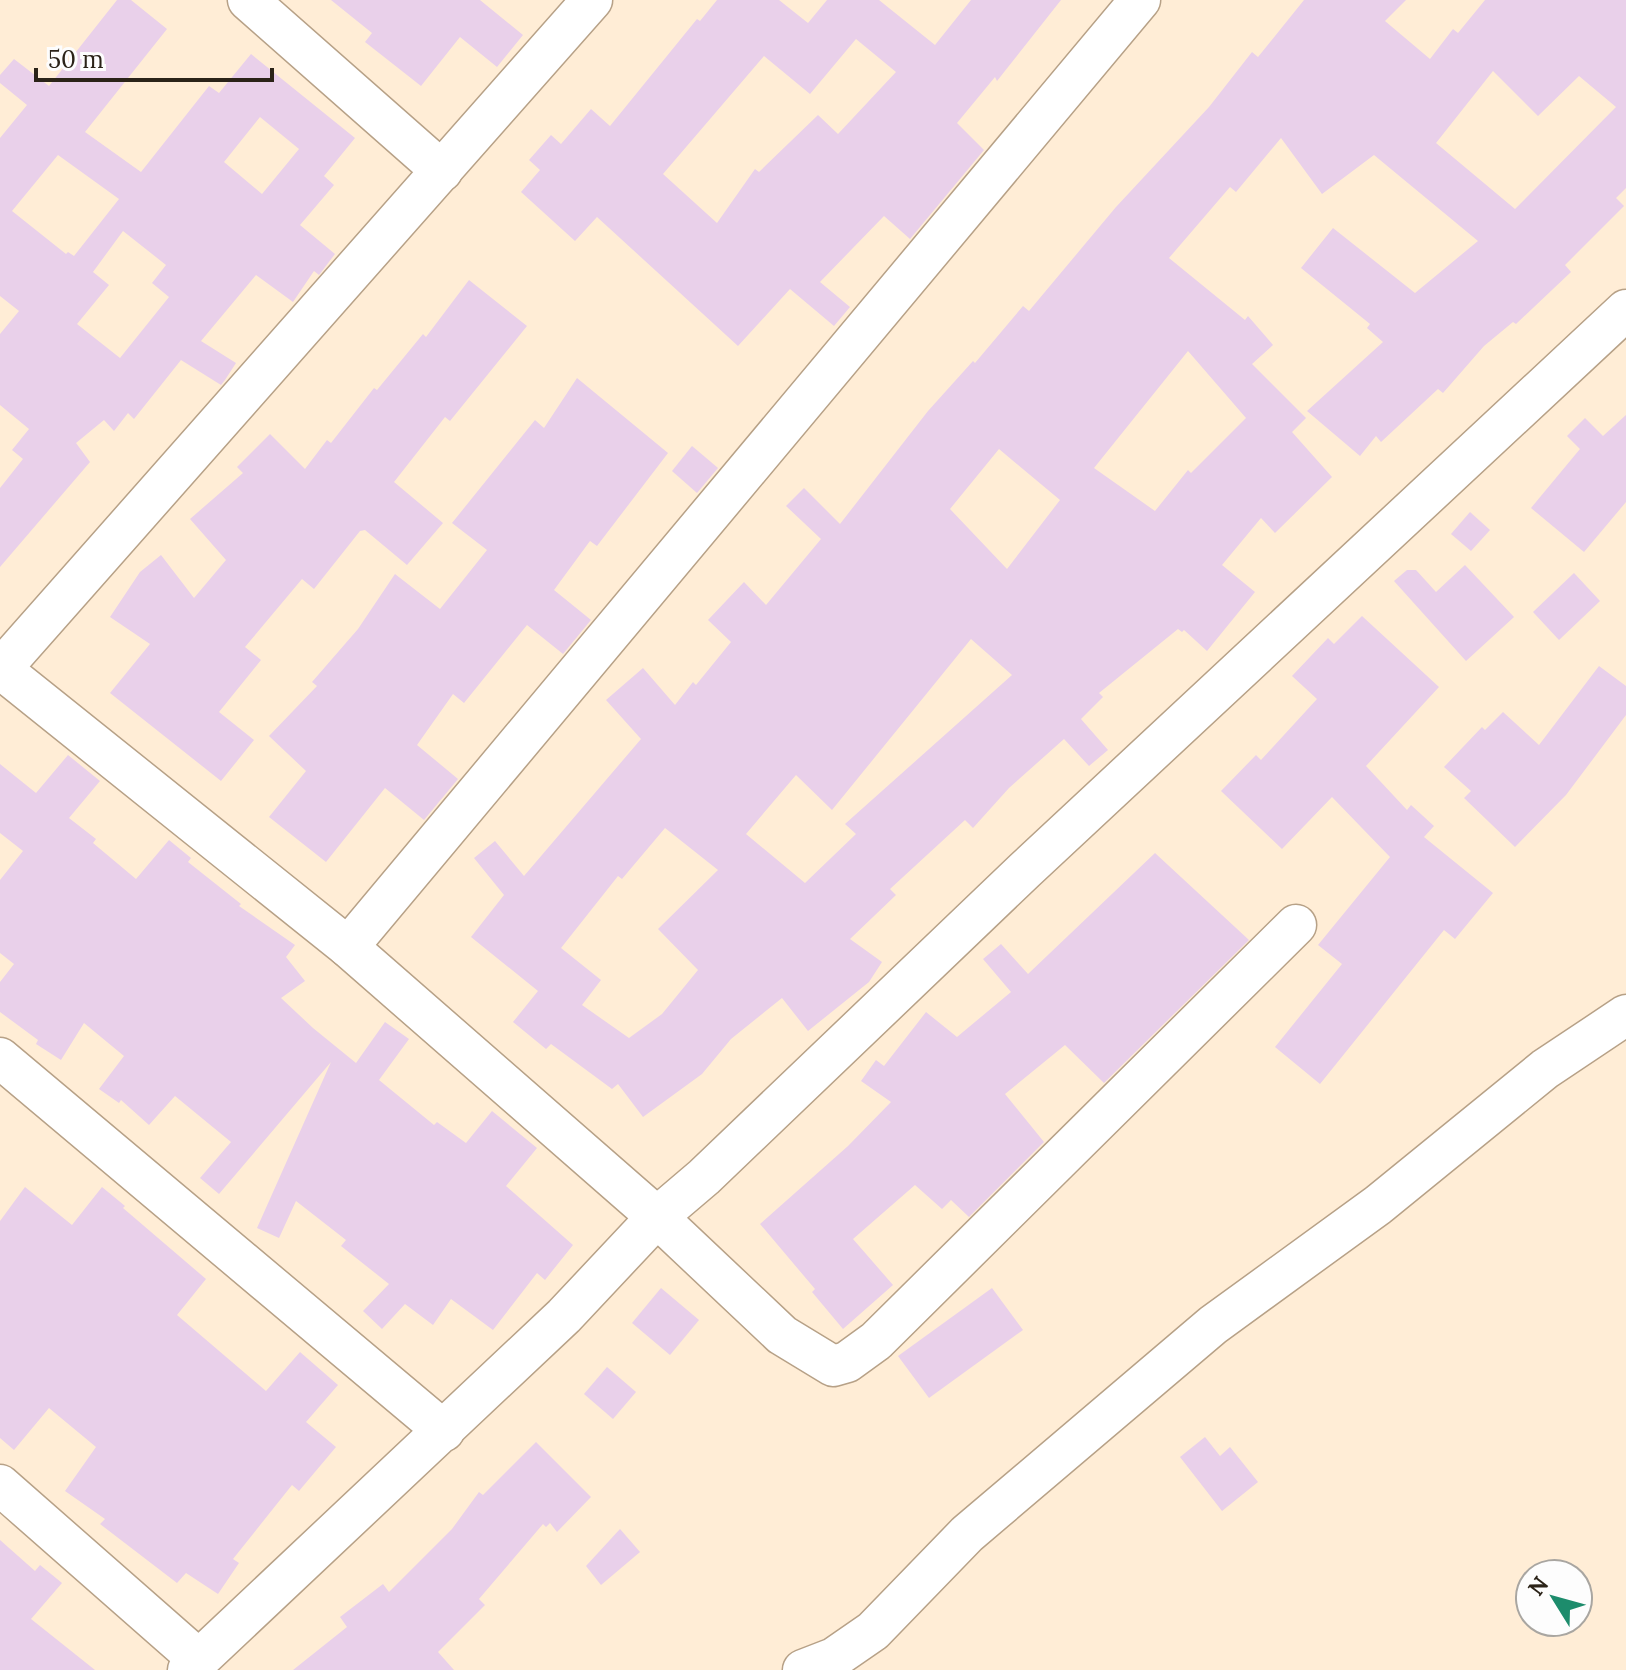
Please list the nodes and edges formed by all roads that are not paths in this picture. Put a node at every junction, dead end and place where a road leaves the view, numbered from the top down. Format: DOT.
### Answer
graph roads {
  1 [pos="248,0"];
  2 [pos="592,0"];
  3 [pos="1140,0"];
  4 [pos="442,171"];
  5 [pos="1626,310"];
  6 [pos="0,670"];
  7 [pos="1296,925"];
  8 [pos="348,947"];
  9 [pos="1626,1015"];
  10 [pos="0,1058"];
  11 [pos="657,1217"];
  12 [pos="444,1431"];
  13 [pos="0,1485"];
  14 [pos="193,1664"];
  15 [pos="803,1670"];
  1 -- 4 [label="street"];
  2 -- 4 [label="street"];
  3 -- 8 [label="street"];
  4 -- 6 [label="street"];
  5 -- 11 [label="street"];
  6 -- 8 [label="street"];
  7 -- 11 [label="street"];
  8 -- 11 [label="street"];
  9 -- 15 [label="street"];
  10 -- 12 [label="street"];
  11 -- 12 [label="street"];
  12 -- 14 [label="street"];
  13 -- 14 [label="street"];
}
